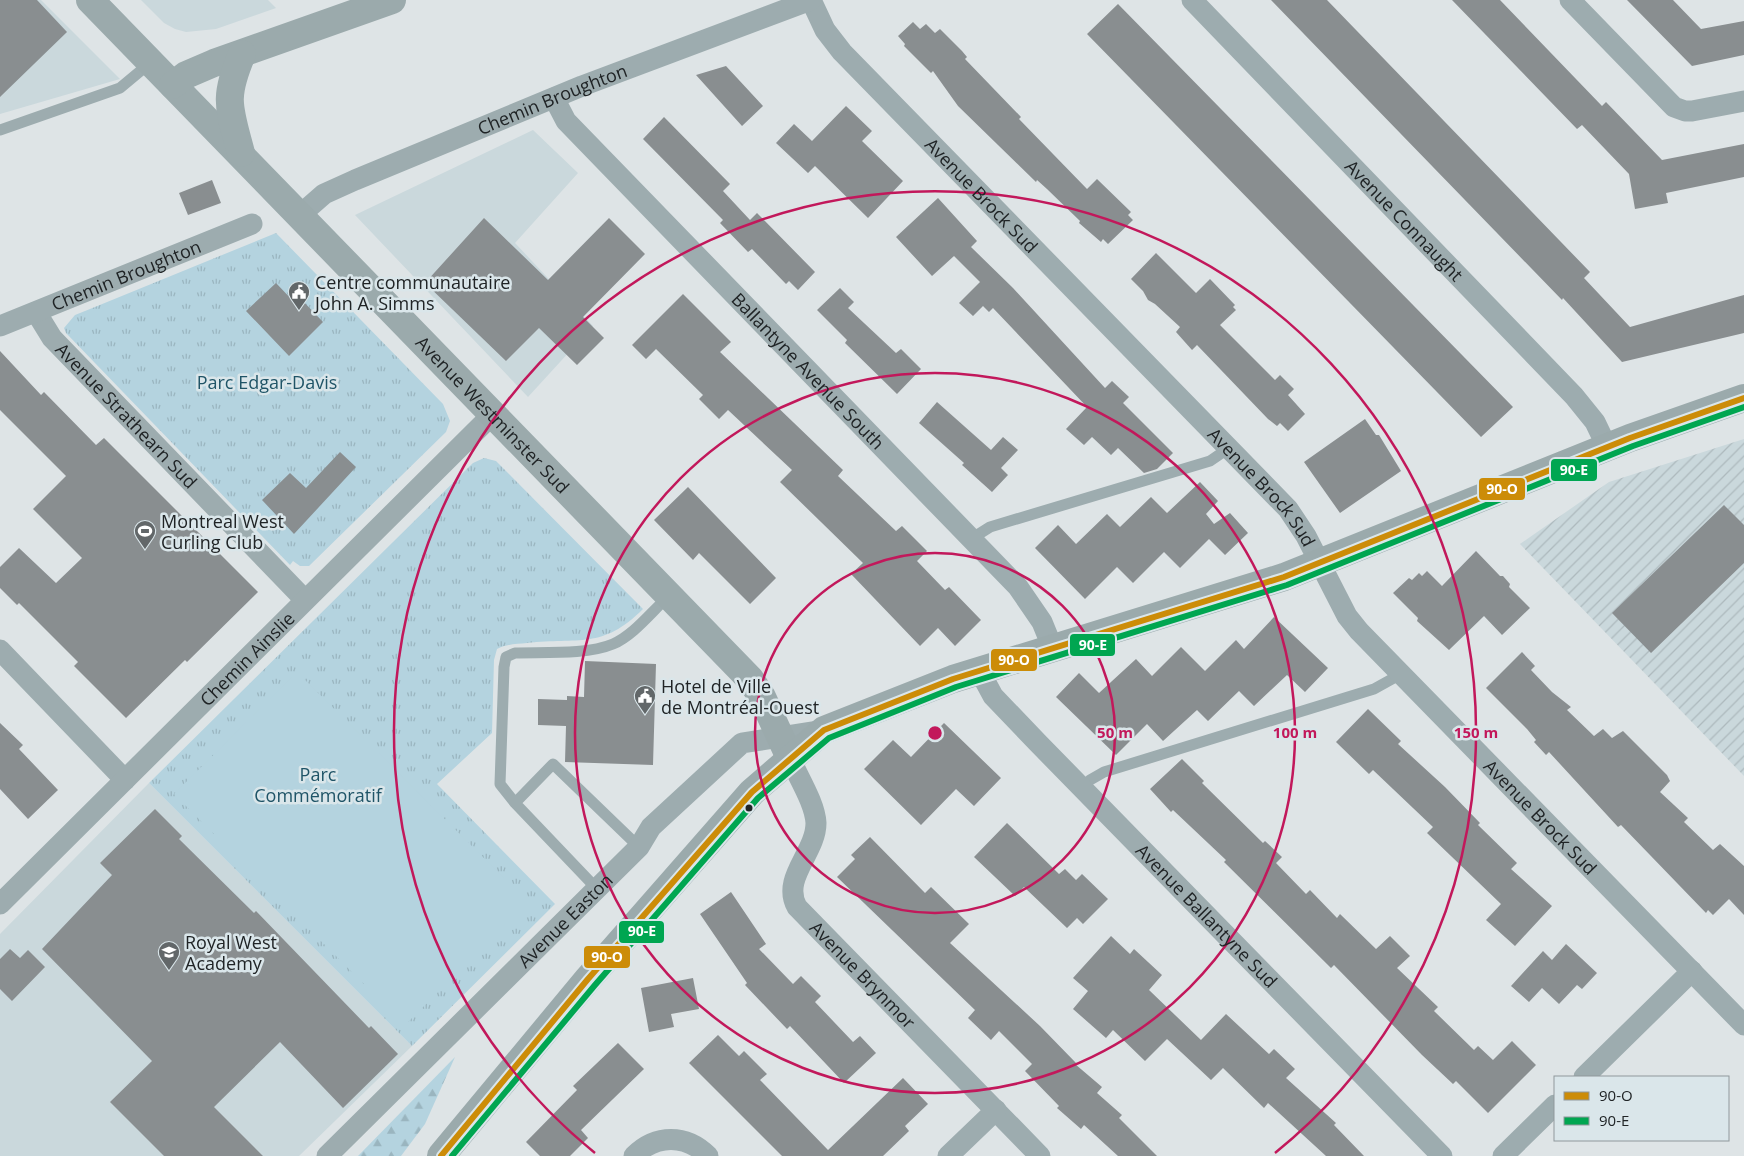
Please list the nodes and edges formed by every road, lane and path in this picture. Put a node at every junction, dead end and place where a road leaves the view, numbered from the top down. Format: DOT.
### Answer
graph roads {
  1 [pos="90,0"];
  2 [pos="392,0"];
  3 [pos="811,0"];
  4 [pos="1192,0"];
  5 [pos="1570,0"];
  6 [pos="242,54"];
  7 [pos="150,63"];
  8 [pos="172,85"];
  9 [pos="554,98"];
  10 [pos="1744,101"];
  11 [pos="0,130"];
  12 [pos="241,155"];
  13 [pos="300,215"];
  14 [pos="252,224"];
  15 [pos="36,312"];
  16 [pos="0,326"];
  17 [pos="1744,398"];
  18 [pos="493,414"];
  19 [pos="1607,447"];
  20 [pos="1229,448"];
  21 [pos="971,539"];
  22 [pos="1319,563"];
  23 [pos="669,596"];
  24 [pos="305,600"];
  25 [pos="1053,649"];
  26 [pos="0,650"];
  27 [pos="979,670"];
  28 [pos="1401,674"];
  29 [pos="785,747"];
  30 [pos="125,780"];
  31 [pos="1081,788"];
  32 [pos="515,804"];
  33 [pos="639,847"];
  34 [pos="597,889"];
  35 [pos="0,904"];
  36 [pos="1692,971"];
  37 [pos="1744,1025"];
  38 [pos="1585,1076"];
  39 [pos="1554,1106"];
  40 [pos="996,1110"];
  41 [pos="327,1156"];
  42 [pos="441,1156"];
  43 [pos="634,1156"];
  44 [pos="708,1156"];
  45 [pos="948,1156"];
  46 [pos="1040,1156"];
  47 [pos="1442,1156"];
  48 [pos="1503,1156"];
  1 -- 7 [label="main road, Avenue Westminster Sud"];
  2 -- 6 [label="main road"];
  3 -- 9 [label="street, Chemin Broughton"];
  3 -- 20 [label="street, Avenue Brock Sud"];
  4 -- 19 [label="street, Avenue Connaught"];
  5 -- 10 [label="street"];
  6 -- 8 [label="main road"];
  6 -- 12 [label="main road"];
  7 -- 8 [label="main road, Avenue Westminster Sud"];
  7 -- 11 [label="lane"];
  8 -- 12 [label="main road, Avenue Westminster Sud"];
  9 -- 13 [label="street, Chemin Broughton"];
  9 -- 21 [label="street, Ballantyne Avenue South"];
  12 -- 13 [label="main road, Avenue Westminster Sud"];
  13 -- 18 [label="main road, Avenue Westminster Sud"];
  14 -- 15 [label="street, Chemin Broughton"];
  15 -- 16 [label="street, Chemin Broughton"];
  15 -- 24 [label="street, Avenue Strathearn Sud"];
  17 -- 19 [label="main road"];
  18 -- 23 [label="main road, Avenue Westminster Sud"];
  18 -- 24 [label="street, Chemin Ainslie"];
  19 -- 22 [label="main road"];
  20 -- 21 [label="lane"];
  20 -- 22 [label="street, Avenue Brock Sud"];
  21 -- 25 [label="street, Ballantyne Avenue South"];
  22 -- 25 [label="main road"];
  22 -- 28 [label="street, Avenue Brock Sud"];
  23 -- 29 [label="main road, Avenue Westminster Sud"];
  23 -- 32 [label="lane"];
  24 -- 30 [label="street, Chemin Ainslie"];
  25 -- 27 [label="main road"];
  26 -- 30 [label="street"];
  27 -- 29 [label="main road"];
  27 -- 31 [label="street, Avenue Ballantyne Sud"];
  28 -- 31 [label="lane"];
  28 -- 36 [label="street, Avenue Brock Sud"];
  29 -- 33 [label="street, Avenue Easton"];
  29 -- 40 [label="street, Avenue Brynmor"];
  29 -- 42 [label="main road"];
  30 -- 35 [label="street, Chemin Ainslie"];
  31 -- 47 [label="street, Avenue Ballantyne Sud"];
  32 -- 33 [label="lane"];
  32 -- 34 [label="lane"];
  33 -- 34 [label="street, Avenue Easton"];
  34 -- 41 [label="street, Avenue Easton"];
  36 -- 37 [label="street, Avenue Brock Sud"];
  36 -- 38 [label="street"];
  39 -- 48 [label="street"];
  40 -- 45 [label="street"];
  40 -- 46 [label="street, Avenue Brynmor"];
  43 -- 44 [label="street"];
}
